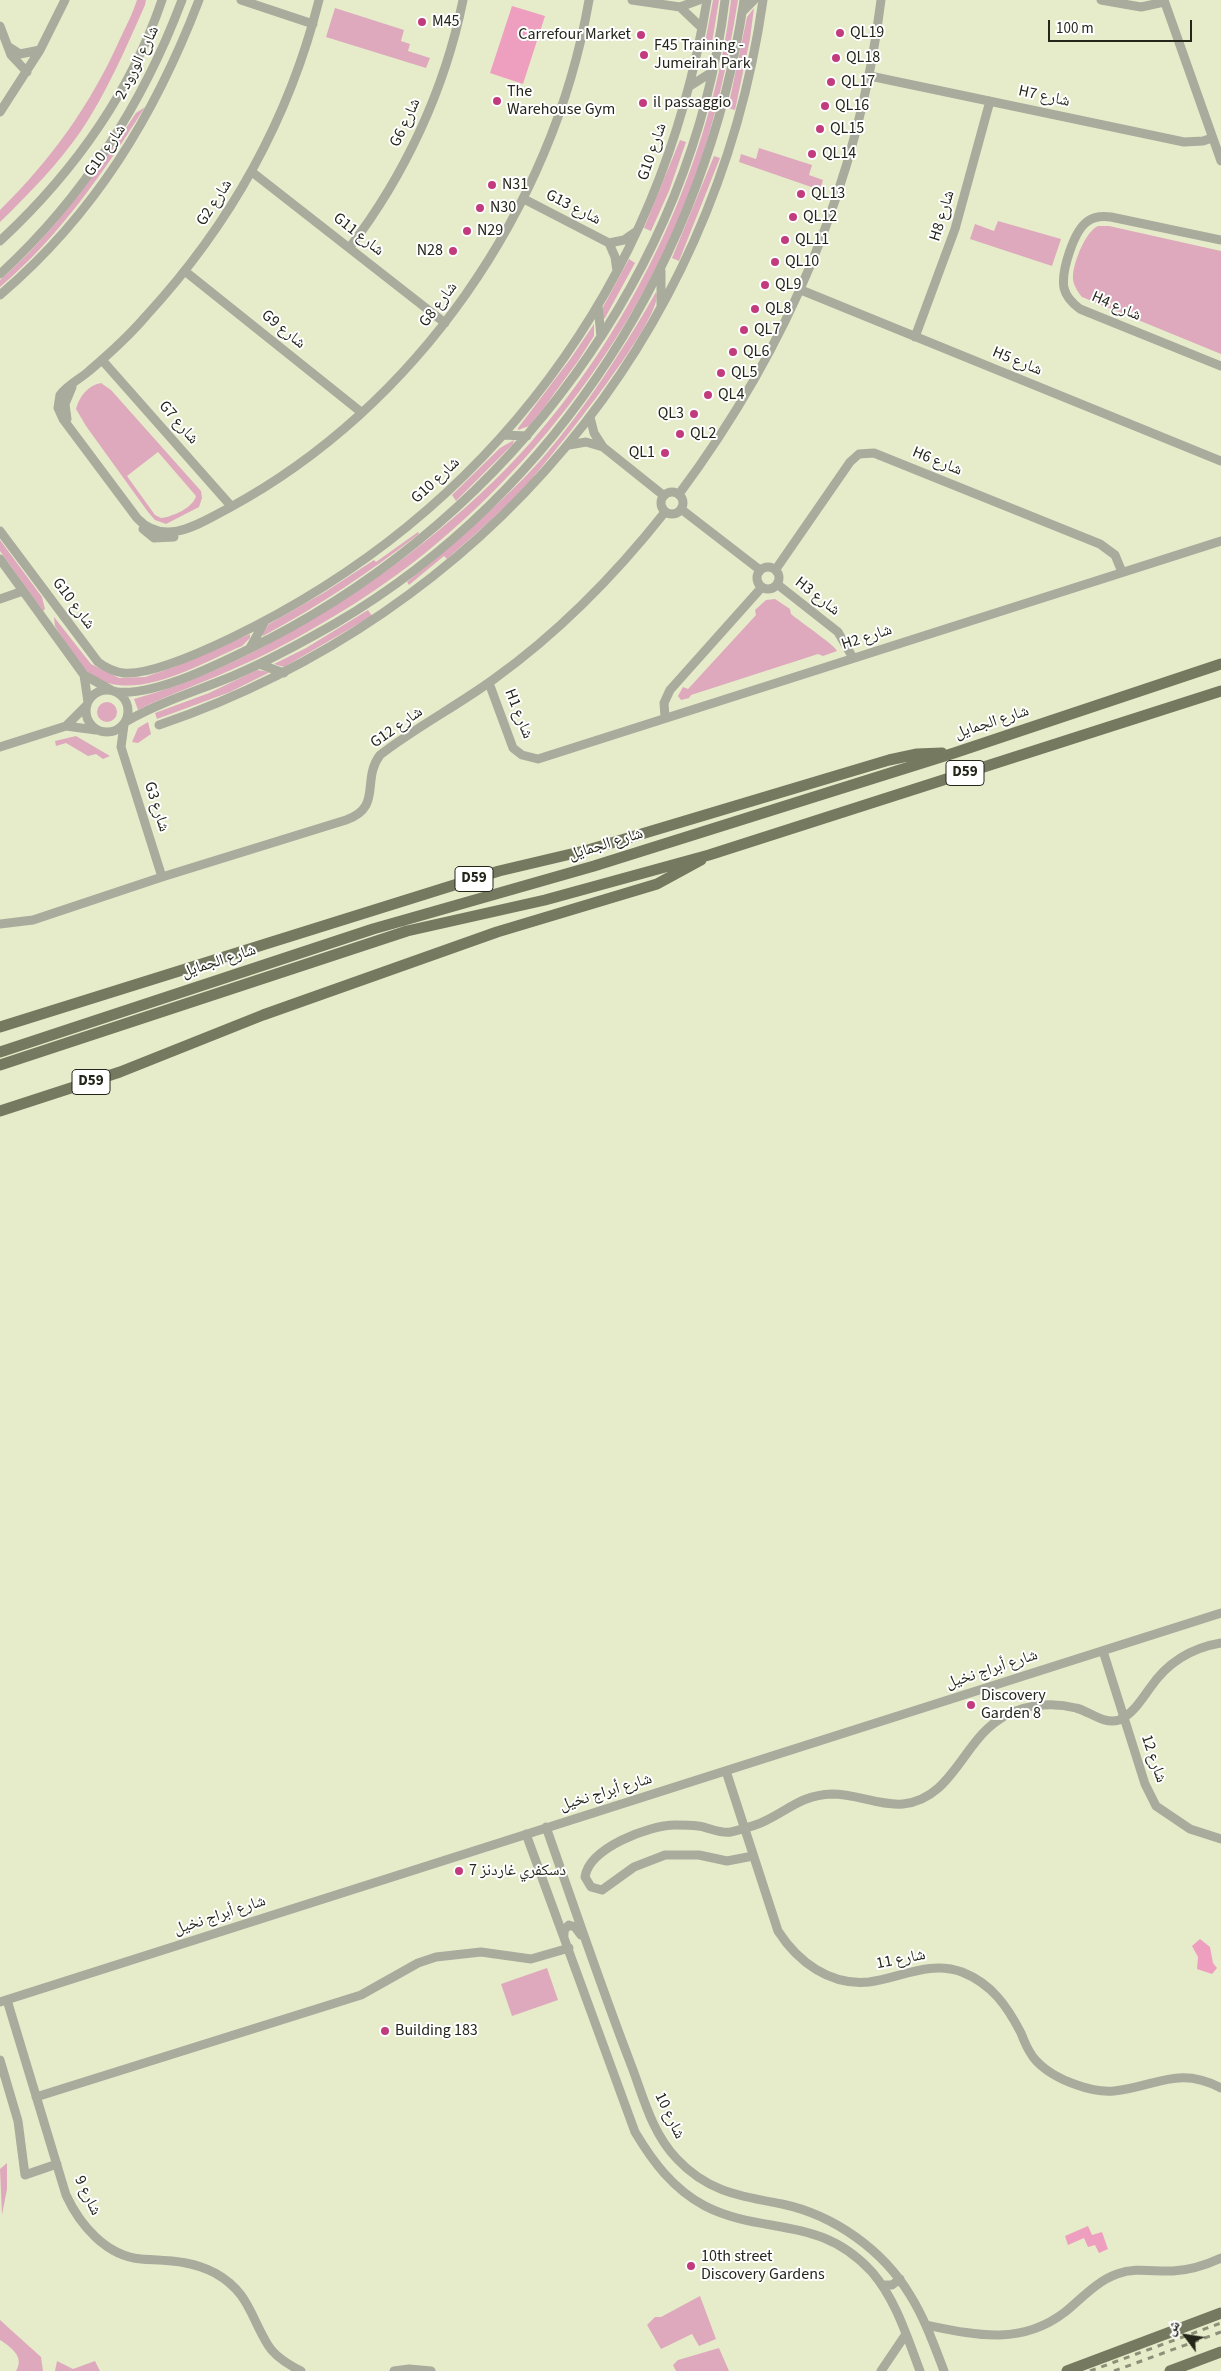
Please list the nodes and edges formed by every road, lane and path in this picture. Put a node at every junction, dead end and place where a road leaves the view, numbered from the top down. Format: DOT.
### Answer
graph roads {
  1 [pos="65,0"];
  2 [pos="162,0"];
  3 [pos="182,0"];
  4 [pos="242,0"];
  5 [pos="320,0"];
  6 [pos="464,0"];
  7 [pos="589,0"];
  8 [pos="632,0"];
  9 [pos="699,0"];
  10 [pos="708,0"];
  11 [pos="725,0"];
  12 [pos="744,0"];
  13 [pos="754,0"];
  14 [pos="762,0"];
  15 [pos="880,0"];
  16 [pos="1101,0"];
  17 [pos="201,1"];
  18 [pos="1164,1"];
  19 [pos="680,7"];
  20 [pos="742,12"];
  21 [pos="313,24"];
  22 [pos="0,26"];
  23 [pos="702,28"];
  24 [pos="5,40"];
  25 [pos="40,50"];
  26 [pos="27,72"];
  27 [pos="712,72"];
  28 [pos="870,76"];
  29 [pos="690,86"];
  30 [pos="159,95"];
  31 [pos="990,101"];
  32 [pos="134,106"];
  33 [pos="0,112"];
  34 [pos="1212,138"];
  35 [pos="1221,161"];
  36 [pos="252,172"];
  37 [pos="524,199"];
  38 [pos="639,230"];
  39 [pos="1221,240"];
  40 [pos="0,241"];
  41 [pos="609,243"];
  42 [pos="350,247"];
  43 [pos="661,269"];
  44 [pos="617,271"];
  45 [pos="186,272"];
  46 [pos="0,274"];
  47 [pos="801,290"];
  48 [pos="0,294"];
  49 [pos="598,305"];
  50 [pos="661,308"];
  51 [pos="445,323"];
  52 [pos="601,337"];
  53 [pos="915,337"];
  54 [pos="102,360"];
  55 [pos="1221,366"];
  56 [pos="361,412"];
  57 [pos="590,417"];
  58 [pos="503,435"];
  59 [pos="527,436"];
  60 [pos="568,445"];
  61 [pos="603,447"];
  62 [pos="1221,461"];
  63 [pos="679,494"];
  64 [pos="663,495"];
  65 [pos="231,506"];
  66 [pos="681,509"];
  67 [pos="665,512"];
  68 [pos="0,530"];
  69 [pos="185,530"];
  70 [pos="1221,541"];
  71 [pos="0,559"];
  72 [pos="776,569"];
  73 [pos="760,570"];
  74 [pos="1122,572"];
  75 [pos="777,584"];
  76 [pos="762,587"];
  77 [pos="23,591"];
  78 [pos="0,599"];
  79 [pos="53,602"];
  80 [pos="45,620"];
  81 [pos="265,620"];
  82 [pos="250,648"];
  83 [pos="853,658"];
  84 [pos="259,664"];
  85 [pos="1221,664"];
  86 [pos="284,673"];
  87 [pos="84,675"];
  88 [pos="489,683"];
  89 [pos="114,691"];
  90 [pos="1221,691"];
  91 [pos="87,704"];
  92 [pos="665,717"];
  93 [pos="125,723"];
  94 [pos="159,725"];
  95 [pos="66,726"];
  96 [pos="99,731"];
  97 [pos="0,747"];
  98 [pos="120,747"];
  99 [pos="954,753"];
  100 [pos="522,755"];
  101 [pos="709,854"];
  102 [pos="162,877"];
  103 [pos="33,920"];
  104 [pos="0,924"];
  105 [pos="0,930"];
  106 [pos="0,1028"];
  107 [pos="0,1052"];
  108 [pos="0,1065"];
  109 [pos="0,1111"];
  110 [pos="1221,1613"];
  111 [pos="1221,1643"];
  112 [pos="1103,1651"];
  113 [pos="1124,1717"];
  114 [pos="726,1771"];
  115 [pos="546,1827"];
  116 [pos="744,1828"];
  117 [pos="526,1834"];
  118 [pos="1221,1838"];
  119 [pos="753,1856"];
  120 [pos="564,1935"];
  121 [pos="586,1943"];
  122 [pos="568,1948"];
  123 [pos="4,2001"];
  124 [pos="0,2060"];
  125 [pos="1221,2088"];
  126 [pos="36,2097"];
  127 [pos="57,2164"];
  128 [pos="1221,2258"];
  129 [pos="900,2279"];
  130 [pos="882,2285"];
  131 [pos="1221,2313"];
  132 [pos="926,2325"];
  133 [pos="906,2334"];
  134 [pos="910,2345"];
  135 [pos="895,2349"];
  136 [pos="1221,2352"];
  137 [pos="301,2371"];
  138 [pos="394,2371"];
  139 [pos="431,2371"];
  140 [pos="881,2371"];
  141 [pos="920,2371"];
  142 [pos="944,2371"];
  143 [pos="1067,2371"];
  144 [pos="1170,2371"];
  1 -- 25 [label="street"];
  2 -- 40 [label="street, شارع الورود 2"];
  3 -- 32 [label="street, شارع الورود 2"];
  4 -- 21 [label="street"];
  5 -- 21 [label="street, G2 شارع"];
  6 -- 42 [label="street, G6 شارع"];
  7 -- 37 [label="street, G8 شارع"];
  8 -- 19 [label="street"];
  9 -- 19 [label="street"];
  10 -- 23 [label="street, G10 شارع"];
  11 -- 27 [label="street, G10 شارع"];
  12 -- 20 [label="street"];
  13 -- 20 [label="street"];
  14 -- 50 [label="street"];
  15 -- 28 [label="street"];
  16 -- 18 [label="street"];
  17 -- 30 [label="street, G10 شارع"];
  18 -- 34 [label="street"];
  19 -- 23 [label="street"];
  20 -- 43 [label="street"];
  21 -- 36 [label="street, G2 شارع"];
  22 -- 24 [label="street"];
  23 -- 29 [label="street, G10 شارع"];
  24 -- 25 [label="street"];
  24 -- 26 [label="street"];
  25 -- 26 [label="street"];
  26 -- 33 [label="street"];
  27 -- 29 [label="street"];
  27 -- 52 [label="street, G10 شارع"];
  28 -- 31 [label="street, H7 شارع"];
  28 -- 47 [label="street"];
  29 -- 38 [label="street, G10 شارع"];
  30 -- 32 [label="street"];
  30 -- 48 [label="street, G10 شارع"];
  31 -- 34 [label="street, H7 شارع"];
  31 -- 53 [label="street, H8 شارع"];
  32 -- 46 [label="street, شارع الورود 2"];
  34 -- 35 [label="street"];
  36 -- 42 [label="street, G11 شارع"];
  36 -- 45 [label="street, G2 شارع"];
  37 -- 41 [label="street, G13 شارع"];
  37 -- 51 [label="street, G8 شارع"];
  38 -- 41 [label="street, G13 شارع"];
  38 -- 44 [label="street, G10 شارع"];
  39 -- 55 [label="street, H4 شارع"];
  41 -- 44 [label="street, G13 شارع"];
  42 -- 51 [label="street, G11 شارع"];
  43 -- 50 [label="street"];
  43 -- 84 [label="street"];
  44 -- 49 [label="street, G10 شارع"];
  45 -- 54 [label="street, G2 شارع"];
  45 -- 56 [label="street, G9 شارع"];
  47 -- 53 [label="street, H5 شارع"];
  47 -- 63 [label="street"];
  49 -- 52 [label="street"];
  49 -- 58 [label="street, G10 شارع"];
  50 -- 57 [label="street"];
  51 -- 56 [label="street, G8 شارع"];
  52 -- 59 [label="street, G10 شارع"];
  53 -- 62 [label="street, H5 شارع"];
  54 -- 65 [label="street, G7 شارع"];
  54 -- 69 [label="street, G2 شارع"];
  56 -- 65 [label="street, G8 شارع"];
  57 -- 60 [label="street"];
  57 -- 61 [label="street"];
  58 -- 59 [label="street"];
  58 -- 81 [label="street, G10 شارع"];
  59 -- 82 [label="street, G10 شارع"];
  60 -- 61 [label="street"];
  60 -- 86 [label="street"];
  61 -- 64 [label="street"];
  63 -- 64 [label="street"];
  63 -- 66 [label="street"];
  64 -- 67 [label="street"];
  65 -- 69 [label="street, G8 شارع"];
  66 -- 67 [label="street"];
  66 -- 73 [label="street"];
  67 -- 88 [label="street, G12 شارع"];
  68 -- 79 [label="street, G10 شارع"];
  70 -- 74 [label="street, H2 شارع"];
  71 -- 77 [label="street"];
  72 -- 73 [label="street"];
  72 -- 74 [label="street, H6 شارع"];
  72 -- 75 [label="street"];
  73 -- 76 [label="street"];
  74 -- 83 [label="street, H2 شارع"];
  75 -- 76 [label="street"];
  75 -- 83 [label="street, H3 شارع"];
  76 -- 92 [label="street"];
  77 -- 78 [label="street"];
  77 -- 80 [label="street"];
  79 -- 80 [label="street"];
  79 -- 81 [label="street, G10 شارع"];
  80 -- 87 [label="street"];
  81 -- 82 [label="street"];
  82 -- 89 [label="street, G10 شارع"];
  83 -- 92 [label="street, H2 شارع"];
  84 -- 86 [label="street"];
  84 -- 93 [label="street"];
  85 -- 99 [label="main road, شارع الجمايل / D59"];
  86 -- 94 [label="street"];
  87 -- 89 [label="street"];
  87 -- 91 [label="street"];
  88 -- 100 [label="street, H1 شارع"];
  88 -- 102 [label="street, G12 شارع"];
  89 -- 91 [label="street"];
  89 -- 93 [label="street"];
  90 -- 101 [label="main road, شارع الجمايل / D59"];
  91 -- 95 [label="street"];
  91 -- 96 [label="street"];
  92 -- 100 [label="street, H2 شارع"];
  93 -- 96 [label="street"];
  93 -- 98 [label="street, G3 شارع"];
  95 -- 96 [label="street"];
  95 -- 97 [label="street"];
  96 -- 98 [label="street"];
  98 -- 102 [label="street, G3 شارع"];
  99 -- 106 [label="main road, D59"];
  99 -- 107 [label="main road, شارع الجمايل / D59"];
  101 -- 108 [label="main road, شارع الجمايل / D59"];
  101 -- 109 [label="main road, D59"];
  102 -- 103 [label="street, G12 شارع"];
  103 -- 104 [label="street, G12 شارع"];
  103 -- 105 [label="street, G12 شارع"];
  110 -- 112 [label="street, شارع أبراج نخيل"];
  111 -- 113 [label="street"];
  112 -- 113 [label="street, شارع 12"];
  112 -- 114 [label="street, شارع أبراج نخيل"];
  113 -- 116 [label="street"];
  113 -- 118 [label="street, شارع 12"];
  114 -- 115 [label="street, شارع أبراج نخيل"];
  114 -- 116 [label="street, شارع 11"];
  115 -- 117 [label="street, شارع أبراج نخيل"];
  115 -- 121 [label="street, شارع 10"];
  116 -- 119 [label="street, شارع 11"];
  116 -- 119 [label="street"];
  117 -- 120 [label="street"];
  117 -- 123 [label="street, شارع أبراج نخيل"];
  119 -- 125 [label="street, شارع 11"];
  120 -- 121 [label="street"];
  120 -- 122 [label="street"];
  121 -- 129 [label="street, شارع 10"];
  122 -- 126 [label="street"];
  122 -- 130 [label="street"];
  123 -- 126 [label="street, شارع 9"];
  124 -- 127 [label="street"];
  126 -- 127 [label="street, شارع 9"];
  127 -- 137 [label="street, شارع 9"];
  128 -- 132 [label="street"];
  129 -- 130 [label="street"];
  129 -- 132 [label="street, شارع 10"];
  130 -- 133 [label="street"];
  131 -- 143 [label="main road"];
  132 -- 142 [label="street, شارع 10"];
  133 -- 134 [label="street"];
  133 -- 135 [label="street"];
  134 -- 135 [label="street"];
  134 -- 141 [label="street"];
  135 -- 140 [label="street"];
  136 -- 144 [label="main road"];
  138 -- 139 [label="street"];
}
